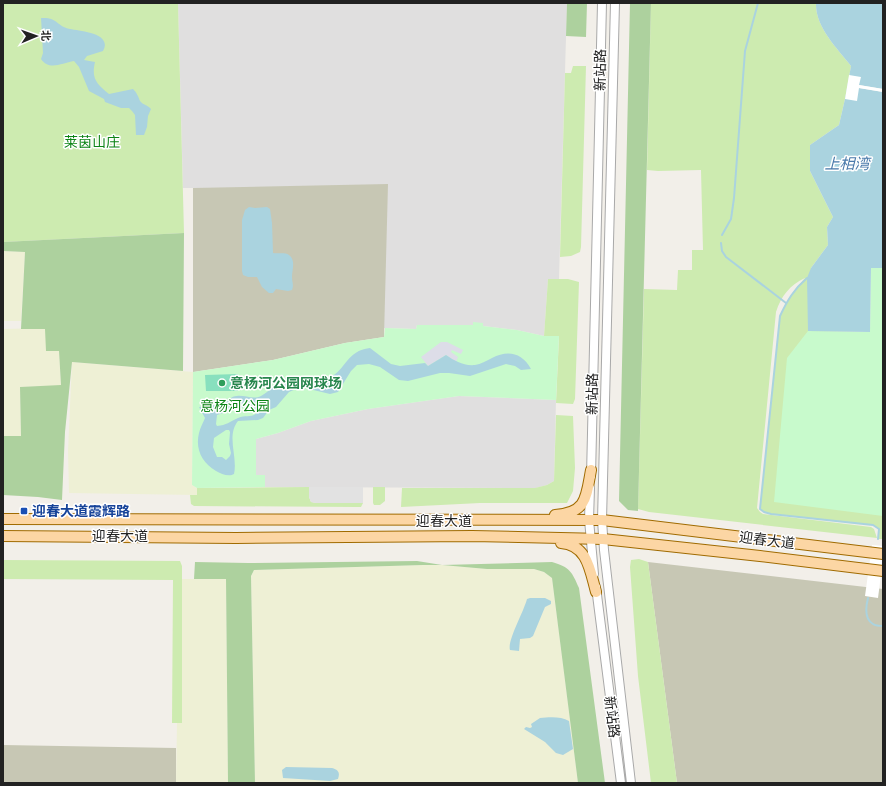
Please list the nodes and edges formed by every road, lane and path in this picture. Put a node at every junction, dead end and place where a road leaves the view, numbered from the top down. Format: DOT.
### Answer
graph roads {
  1 [pos="602,3"];
  2 [pos="615,3"];
  3 [pos="591,470"];
  4 [pos="3,519"];
  5 [pos="532,520"];
  6 [pos="589,520"];
  7 [pos="602,520"];
  8 [pos="460,521"];
  9 [pos="3,536"];
  10 [pos="472,536"];
  11 [pos="532,537"];
  12 [pos="590,538"];
  13 [pos="603,539"];
  14 [pos="883,554"];
  15 [pos="883,571"];
  16 [pos="596,592"];
  17 [pos="621,783"];
  18 [pos="631,783"];
  1 -- 3 [label="street, 新站路"];
  2 -- 7 [label="street, 新站路"];
  3 -- 6 [label="street, 新站路"];
  3 -- 8 [label="main road"];
  4 -- 8 [label="main road, 迎春大道"];
  5 -- 6 [label="main road, 迎春大道"];
  5 -- 8 [label="main road, 迎春大道"];
  5 -- 11 [label="main road"];
  6 -- 7 [label="main road, 迎春大道"];
  6 -- 12 [label="street, 新站路"];
  7 -- 13 [label="street, 新站路"];
  7 -- 14 [label="main road, 迎春大道"];
  9 -- 10 [label="main road, 迎春大道"];
  10 -- 11 [label="main road, 迎春大道"];
  10 -- 16 [label="main road"];
  11 -- 12 [label="main road, 迎春大道"];
  12 -- 13 [label="main road, 迎春大道"];
  12 -- 16 [label="street, 新站路"];
  13 -- 15 [label="main road, 迎春大道"];
  13 -- 18 [label="street, 新站路"];
  16 -- 17 [label="street, 新站路"];
}
